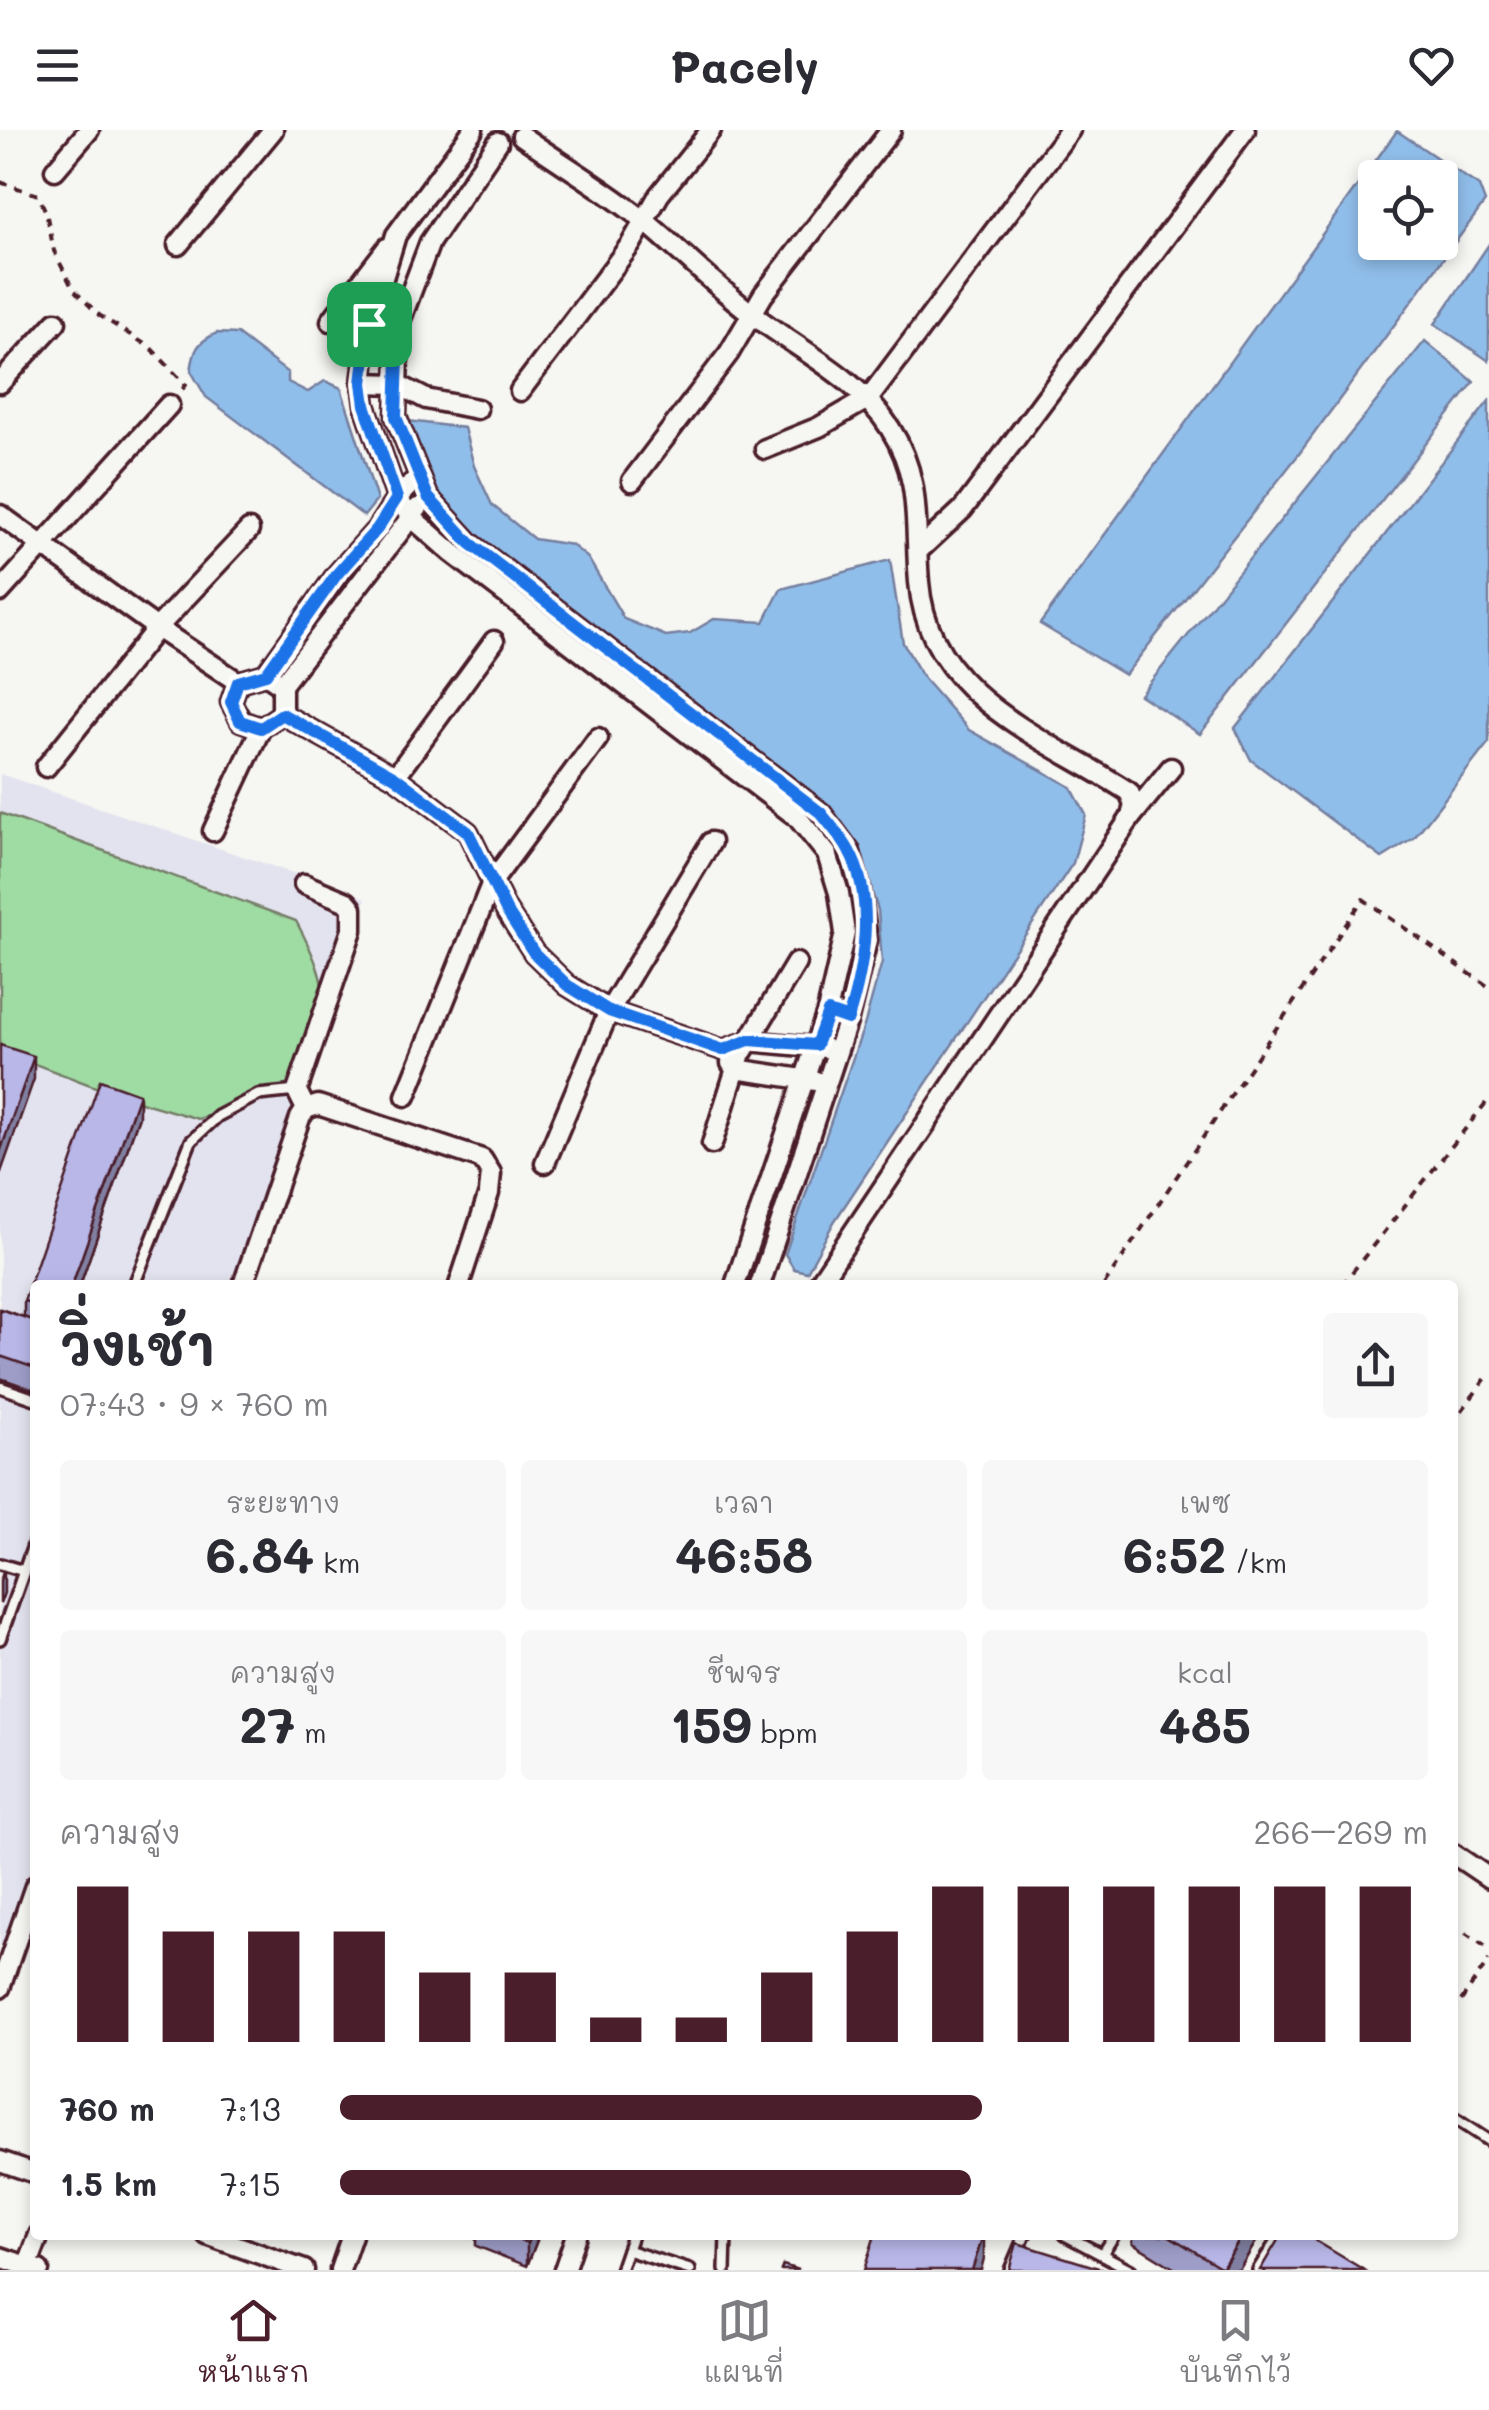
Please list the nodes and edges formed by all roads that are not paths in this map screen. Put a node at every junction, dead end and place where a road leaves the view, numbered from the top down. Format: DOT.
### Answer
graph roads {
  1 [pos="90,130"];
  2 [pos="273,130"];
  3 [pos="473,130"];
  4 [pos="482,130"];
  5 [pos="711,130"];
  6 [pos="891,130"];
  7 [pos="1070,130"];
  8 [pos="1245,130"];
  9 [pos="525,133"];
  10 [pos="498,142"];
  11 [pos="55,170"];
  12 [pos="644,221"];
  13 [pos="396,235"];
  14 [pos="178,245"];
  15 [pos="752,315"];
  16 [pos="56,322"];
  17 [pos="331,322"];
  18 [pos="369,324"];
  19 [pos="399,324"];
  20 [pos="0,383"];
  21 [pos="362,383"];
  22 [pos="397,384"];
  23 [pos="520,390"];
  24 [pos="869,398"];
  25 [pos="168,405"];
  26 [pos="478,409"];
  27 [pos="765,449"];
  28 [pos="418,477"];
  29 [pos="632,481"];
  30 [pos="428,497"];
  31 [pos="397,498"];
  32 [pos="0,515"];
  33 [pos="410,516"];
  34 [pos="249,530"];
  35 [pos="43,545"];
  36 [pos="918,550"];
  37 [pos="0,592"];
  38 [pos="157,628"];
  39 [pos="494,641"];
  40 [pos="274,680"];
  41 [pos="238,682"];
  42 [pos="658,699"];
  43 [pos="282,714"];
  44 [pos="261,728"];
  45 [pos="598,738"];
  46 [pos="46,767"];
  47 [pos="1171,768"];
  48 [pos="395,777"];
  49 [pos="1130,818"];
  50 [pos="213,832"];
  51 [pos="711,842"];
  52 [pos="492,882"];
  53 [pos="304,884"];
  54 [pos="796,962"];
  55 [pos="609,1011"];
  56 [pos="828,1012"];
  57 [pos="848,1019"];
  58 [pos="749,1040"];
  59 [pos="816,1045"];
  60 [pos="723,1050"];
  61 [pos="837,1053"];
  62 [pos="735,1069"];
  63 [pos="805,1078"];
  64 [pos="826,1084"];
  65 [pos="298,1091"];
  66 [pos="406,1096"];
  67 [pos="306,1109"];
  68 [pos="712,1144"];
  69 [pos="545,1163"];
  70 [pos="136,1280"];
  71 [pos="245,1280"];
  72 [pos="461,1280"];
  73 [pos="737,1280"];
  74 [pos="762,1280"];
  75 [pos="821,1280"];
  76 [pos="0,1387"];
  77 [pos="30,1397"];
  78 [pos="30,1555"];
  79 [pos="0,1564"];
  80 [pos="24,1572"];
  81 [pos="0,1639"];
  82 [pos="1458,1857"];
  83 [pos="1489,1878"];
  84 [pos="30,1901"];
  85 [pos="0,1988"];
  86 [pos="1458,2121"];
  87 [pos="1489,2141"];
  88 [pos="0,2161"];
  89 [pos="30,2172"];
  90 [pos="38,2240"];
  91 [pos="221,2240"];
  92 [pos="350,2240"];
  93 [pos="574,2240"];
  94 [pos="630,2240"];
  95 [pos="726,2240"];
  96 [pos="1023,2240"];
  97 [pos="1075,2240"];
  98 [pos="1111,2240"];
  99 [pos="1277,2240"];
  100 [pos="627,2250"];
  101 [pos="1102,2254"];
  102 [pos="0,2257"];
  103 [pos="31,2269"];
  104 [pos="304,2270"];
  105 [pos="340,2270"];
  106 [pos="564,2270"];
  107 [pos="620,2270"];
  108 [pos="690,2270"];
  109 [pos="725,2270"];
  110 [pos="1010,2270"];
  111 [pos="1132,2270"];
  112 [pos="1258,2270"];
  1 -- 11 [label="street"];
  2 -- 14 [label="street"];
  3 -- 13 [label="street"];
  4 -- 10 [label="street"];
  5 -- 12 [label="street"];
  6 -- 15 [label="street"];
  7 -- 24 [label="street"];
  8 -- 36 [label="street"];
  9 -- 10 [label="street"];
  9 -- 12 [label="street"];
  10 -- 19 [label="street"];
  12 -- 15 [label="street"];
  12 -- 23 [label="street"];
  13 -- 17 [label="street"];
  13 -- 18 [label="street"];
  15 -- 24 [label="street"];
  15 -- 29 [label="street"];
  16 -- 20 [label="street"];
  18 -- 19 [label="street"];
  18 -- 21 [label="street"];
  19 -- 22 [label="street"];
  21 -- 22 [label="street"];
  21 -- 31 [label="street"];
  22 -- 26 [label="street"];
  22 -- 28 [label="street"];
  24 -- 27 [label="street"];
  24 -- 36 [label="street"];
  25 -- 35 [label="street"];
  28 -- 30 [label="street"];
  28 -- 31 [label="street"];
  30 -- 33 [label="street"];
  30 -- 42 [label="street"];
  31 -- 33 [label="street"];
  31 -- 40 [label="street"];
  32 -- 35 [label="street"];
  33 -- 40 [label="street"];
  33 -- 42 [label="street"];
  34 -- 38 [label="street"];
  35 -- 37 [label="street"];
  35 -- 38 [label="street"];
  36 -- 49 [label="street"];
  38 -- 41 [label="street"];
  38 -- 46 [label="street"];
  39 -- 48 [label="street"];
  40 -- 41 [label="street"];
  40 -- 43 [label="street"];
  41 -- 44 [label="street"];
  42 -- 56 [label="street"];
  42 -- 57 [label="street"];
  43 -- 44 [label="street"];
  43 -- 48 [label="street"];
  44 -- 50 [label="street"];
  45 -- 52 [label="street"];
  47 -- 49 [label="street"];
  48 -- 52 [label="street"];
  49 -- 75 [label="street"];
  51 -- 55 [label="street"];
  52 -- 55 [label="street"];
  52 -- 66 [label="street"];
  53 -- 65 [label="street"];
  54 -- 58 [label="street"];
  55 -- 60 [label="street"];
  55 -- 69 [label="street"];
  56 -- 57 [label="street"];
  56 -- 59 [label="street"];
  57 -- 61 [label="street"];
  58 -- 59 [label="street"];
  58 -- 60 [label="street"];
  58 -- 62 [label="street"];
  59 -- 61 [label="street"];
  59 -- 63 [label="street"];
  60 -- 62 [label="street"];
  61 -- 64 [label="street"];
  62 -- 63 [label="street"];
  62 -- 68 [label="street"];
  63 -- 64 [label="street"];
  63 -- 73 [label="street"];
  64 -- 74 [label="street"];
  65 -- 67 [label="street"];
  65 -- 70 [label="lane"];
  67 -- 71 [label="street"];
  67 -- 72 [label="street"];
  76 -- 77 [label="lane"];
  78 -- 80 [label="lane"];
  79 -- 80 [label="lane"];
  80 -- 81 [label="lane"];
  82 -- 83 [label="street"];
  84 -- 85 [label="street"];
  86 -- 87 [label="lane"];
  88 -- 89 [label="street"];
  90 -- 103 [label="street"];
  91 -- 104 [label="street"];
  92 -- 105 [label="street"];
  93 -- 106 [label="street"];
  94 -- 100 [label="lane"];
  95 -- 109 [label="lane"];
  96 -- 110 [label="lane"];
  97 -- 101 [label="lane"];
  98 -- 101 [label="lane"];
  99 -- 112 [label="lane"];
  100 -- 107 [label="lane"];
  100 -- 108 [label="lane"];
  101 -- 111 [label="lane"];
  102 -- 103 [label="street"];
}
